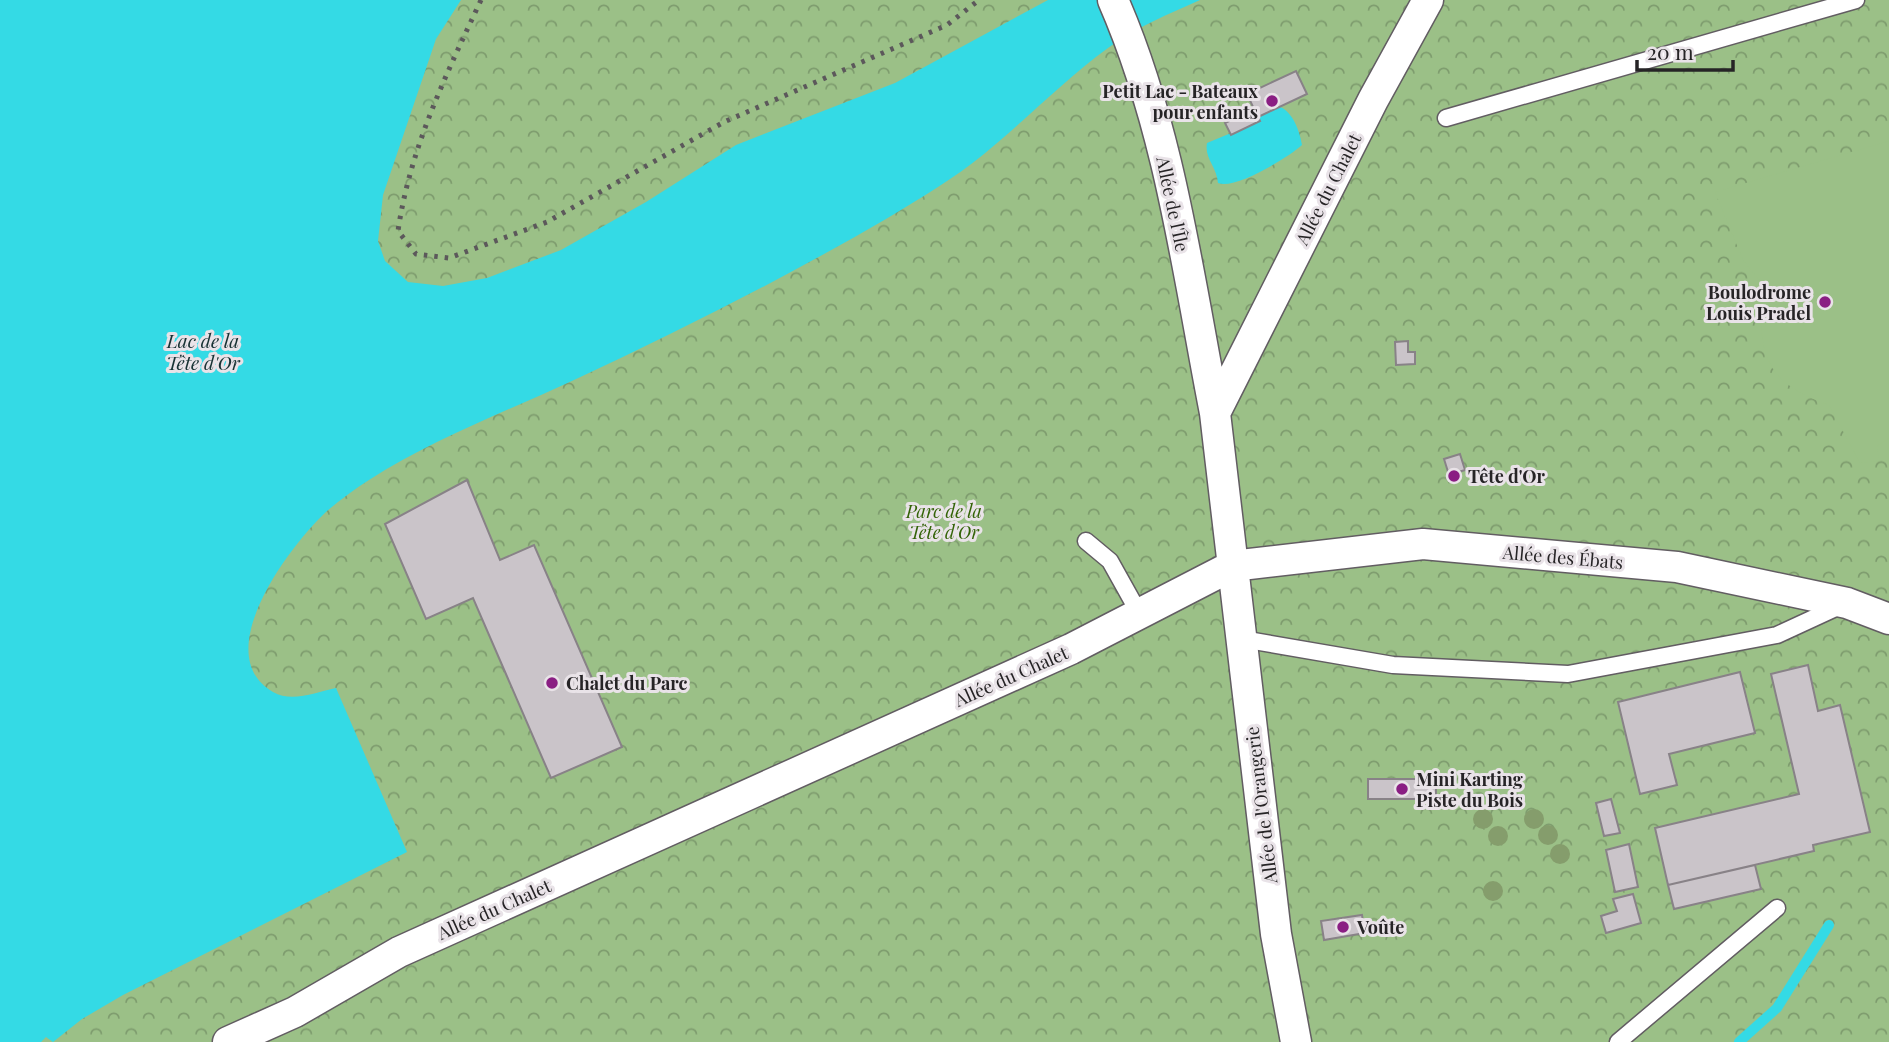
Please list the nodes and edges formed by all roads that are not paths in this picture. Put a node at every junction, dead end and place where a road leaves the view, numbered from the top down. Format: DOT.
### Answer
graph roads {
  1 [pos="1113,0"];
  2 [pos="1428,0"];
  3 [pos="1856,0"];
  4 [pos="1446,118"];
  5 [pos="1215,413"];
  6 [pos="1086,541"];
  7 [pos="1232,566"];
  8 [pos="1847,603"];
  9 [pos="1139,613"];
  10 [pos="1889,619"];
  11 [pos="1242,639"];
  12 [pos="1777,908"];
  13 [pos="228,1042"];
  14 [pos="1296,1042"];
  15 [pos="1618,1042"];
  1 -- 5 [label="street, Allée de l'Île"];
  2 -- 5 [label="street, Allée du Chalet"];
  3 -- 4 [label="lane"];
  5 -- 7 [label="street"];
  6 -- 9 [label="lane"];
  7 -- 8 [label="street, Allée des Ébats"];
  7 -- 9 [label="street, Allée du Chalet"];
  7 -- 11 [label="street, Allée de l'Orangerie"];
  8 -- 10 [label="street, Allée des Ébats"];
  8 -- 11 [label="lane"];
  9 -- 13 [label="street, Allée du Chalet"];
  11 -- 14 [label="street, Allée de l'Orangerie"];
  12 -- 15 [label="lane"];
}
